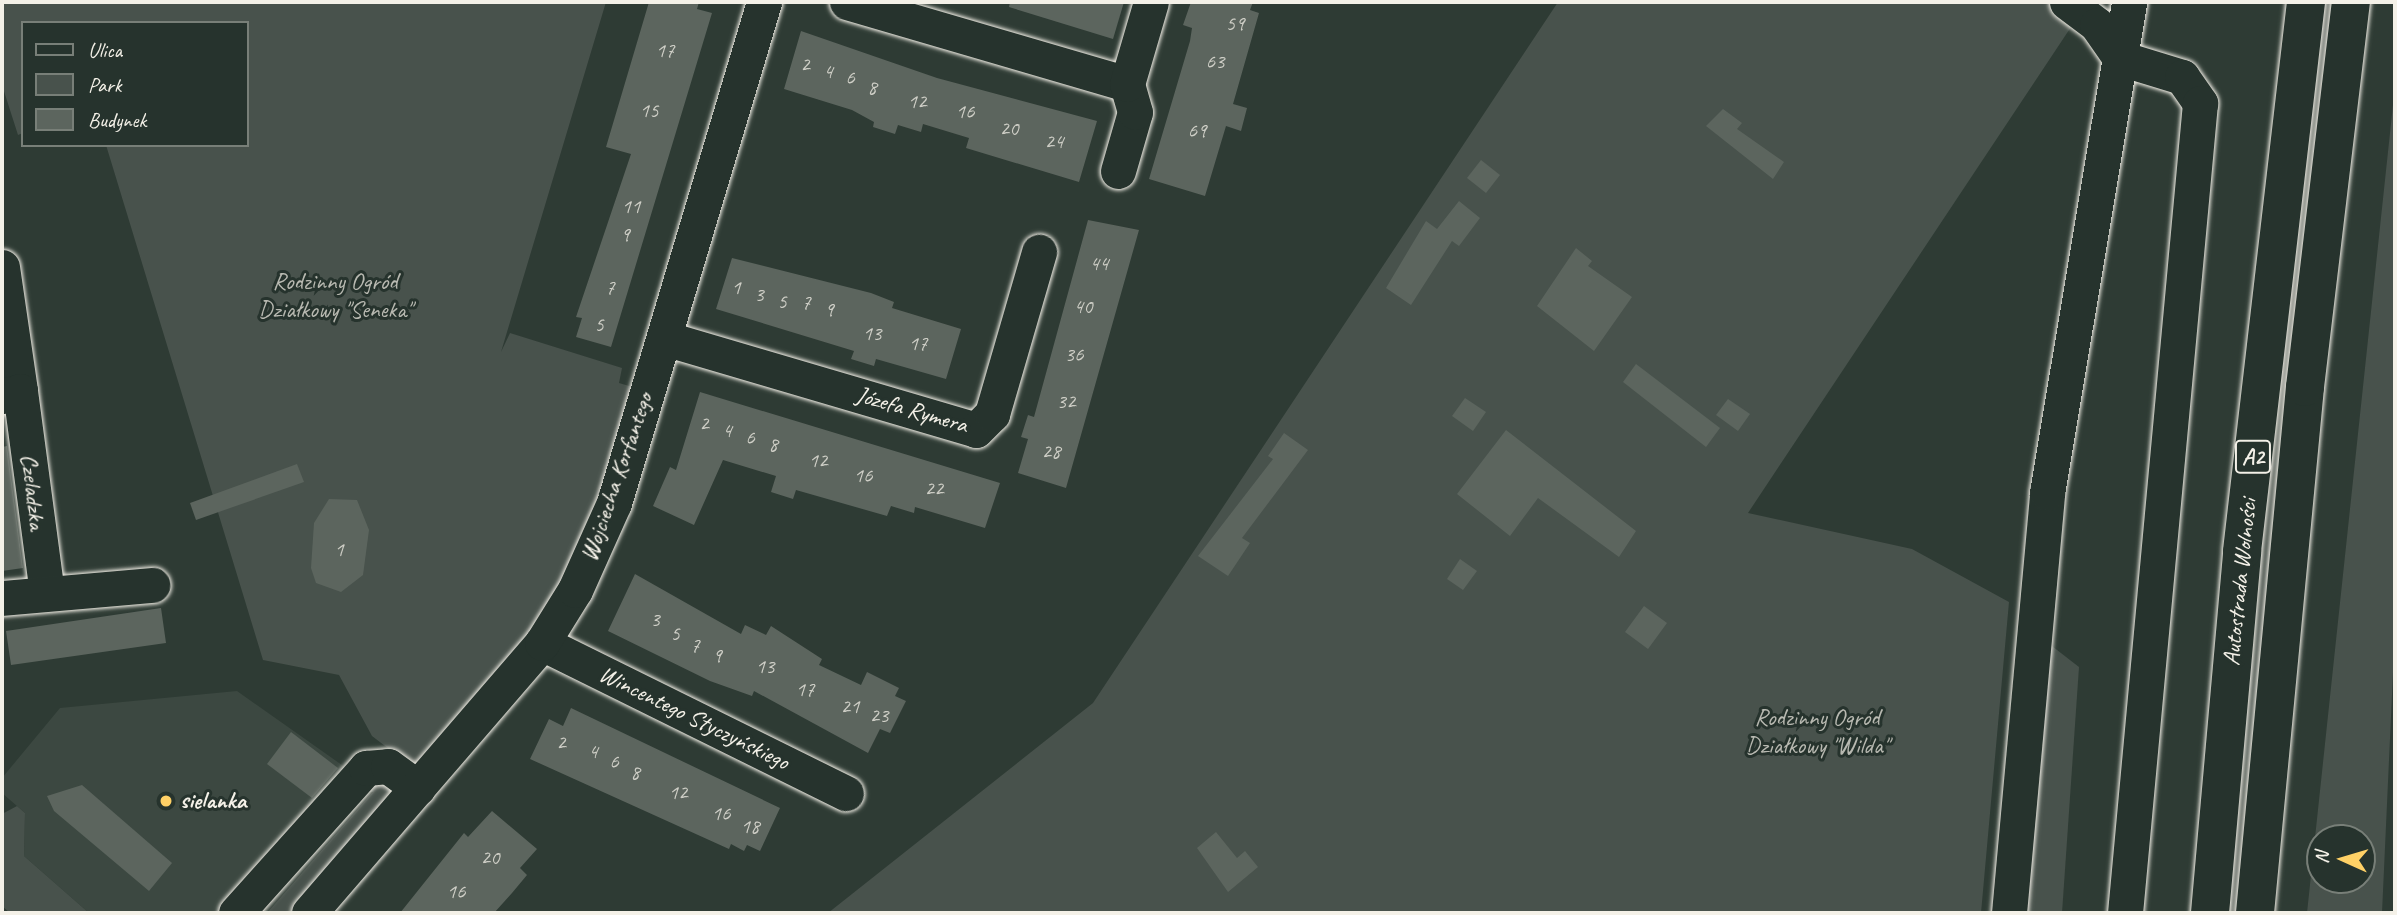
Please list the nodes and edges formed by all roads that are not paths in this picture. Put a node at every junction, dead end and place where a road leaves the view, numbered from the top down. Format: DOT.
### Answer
graph roads {
  1 [pos="764,2"];
  2 [pos="846,2"];
  3 [pos="1151,2"];
  4 [pos="2067,2"];
  5 [pos="2129,2"];
  6 [pos="2306,2"];
  7 [pos="2351,2"];
  8 [pos="2120,58"];
  9 [pos="1127,84"];
  10 [pos="1118,171"];
  11 [pos="1039,252"];
  12 [pos="2,267"];
  13 [pos="664,338"];
  14 [pos="11,393"];
  15 [pos="152,585"];
  16 [pos="47,593"];
  17 [pos="2,598"];
  18 [pos="542,643"];
  19 [pos="418,788"];
  20 [pos="846,793"];
  21 [pos="236,913"];
  22 [pos="309,913"];
  23 [pos="2008,913"];
  24 [pos="2125,913"];
  25 [pos="2210,913"];
  26 [pos="2255,913"];
  1 -- 13 [label="street, Wojciecha Korfantego"];
  2 -- 9 [label="street"];
  3 -- 9 [label="street"];
  4 -- 8 [label="street"];
  5 -- 8 [label="street"];
  6 -- 25 [label="highway, Autostrada Wolności / A2"];
  7 -- 26 [label="highway, Autostrada Wolności / A2"];
  8 -- 23 [label="street"];
  8 -- 24 [label="street"];
  9 -- 10 [label="street"];
  11 -- 13 [label="street, Józefa Rymera"];
  12 -- 14 [label="street, Czeladzka"];
  13 -- 18 [label="street, Wojciecha Korfantego"];
  14 -- 16 [label="street, Czeladzka"];
  15 -- 16 [label="street"];
  16 -- 17 [label="street"];
  18 -- 19 [label="street, Wojciecha Korfantego"];
  18 -- 20 [label="street, Wincentego Styczyńskiego"];
  19 -- 21 [label="street"];
  19 -- 22 [label="street, Wojciecha Korfantego"];
}
